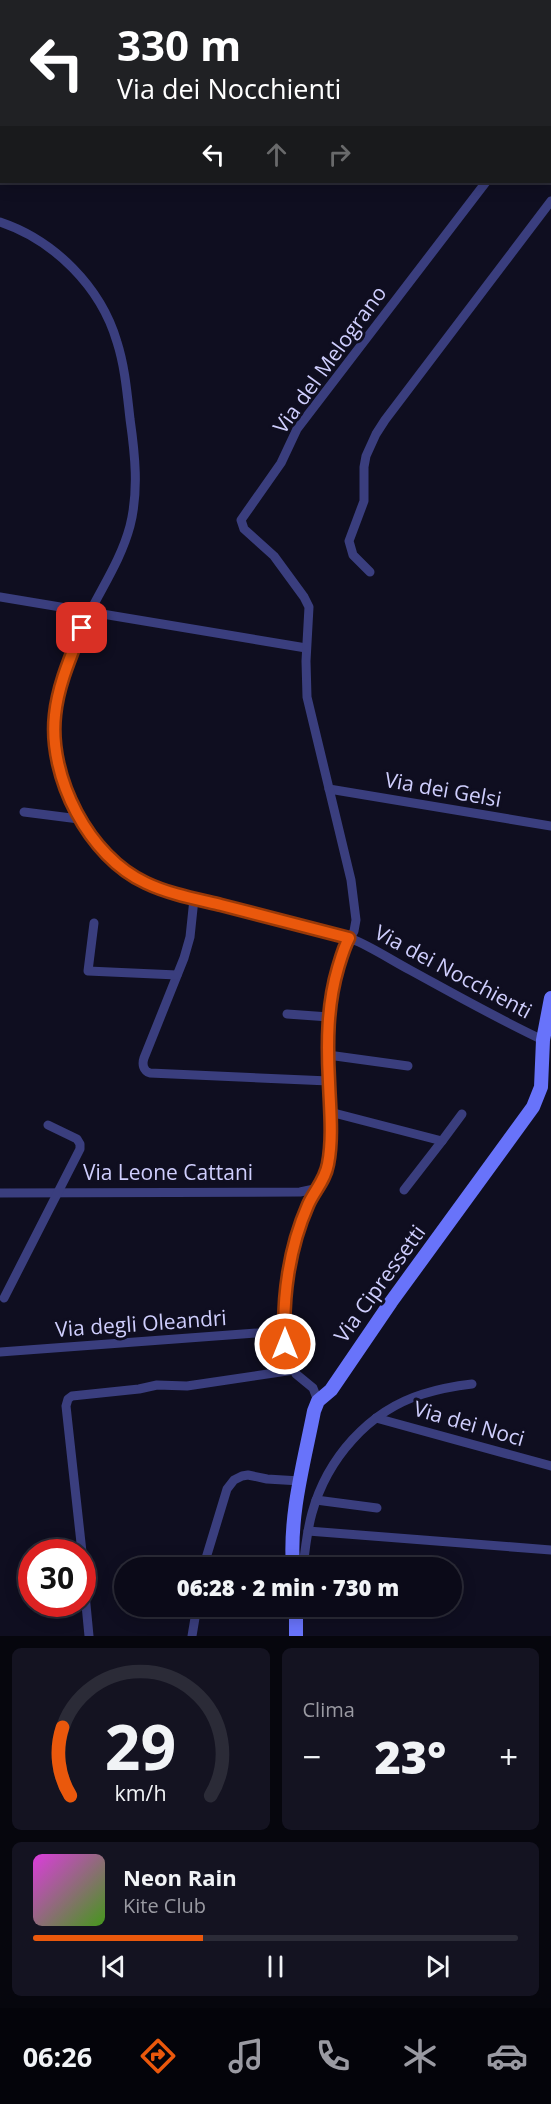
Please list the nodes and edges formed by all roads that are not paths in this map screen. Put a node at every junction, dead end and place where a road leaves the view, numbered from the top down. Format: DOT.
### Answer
graph roads {
  1 [pos="485,183"];
  2 [pos="551,201"];
  3 [pos="0,222"];
  4 [pos="370,572"];
  5 [pos="0,597"];
  6 [pos="89,613"];
  7 [pos="306,648"];
  8 [pos="329,789"];
  9 [pos="24,812"];
  10 [pos="80,819"];
  11 [pos="551,826"];
  12 [pos="194,898"];
  13 [pos="94,923"];
  14 [pos="349,938"];
  15 [pos="177,975"];
  16 [pos="551,998"];
  17 [pos="287,1014"];
  18 [pos="329,1017"];
  19 [pos="543,1040"];
  20 [pos="328,1055"];
  21 [pos="408,1066"];
  22 [pos="328,1082"];
  23 [pos="330,1112"];
  24 [pos="462,1114"];
  25 [pos="48,1125"];
  26 [pos="442,1141"];
  27 [pos="319,1188"];
  28 [pos="404,1190"];
  29 [pos="58,1191"];
  30 [pos="279,1191"];
  31 [pos="0,1193"];
  32 [pos="309,1203"];
  33 [pos="4,1298"];
  34 [pos="284,1331"];
  35 [pos="0,1352"];
  36 [pos="294,1371"];
  37 [pos="472,1384"];
  38 [pos="318,1401"];
  39 [pos="376,1418"];
  40 [pos="551,1466"];
  41 [pos="300,1481"];
  42 [pos="316,1500"];
  43 [pos="377,1508"];
  44 [pos="308,1531"];
  45 [pos="81,1539"];
  46 [pos="551,1550"];
  47 [pos="206,1557"];
  48 [pos="293,1557"];
  49 [pos="304,1557"];
  50 [pos="87,1617"];
  51 [pos="195,1617"];
  52 [pos="296,1617"];
  53 [pos="89,1636"];
  54 [pos="192,1636"];
  55 [pos="296,1636"];
  1 -- 7 [label="street, Via del Melograno"];
  2 -- 4 [label="street"];
  3 -- 6 [label="street, Via dei Nocchienti"];
  5 -- 6 [label="street"];
  6 -- 7 [label="street"];
  6 -- 10 [label="street, Via dei Nocchienti"];
  7 -- 8 [label="street, Via del Melograno"];
  8 -- 11 [label="street, Via dei Gelsi"];
  8 -- 14 [label="street, Via del Melograno"];
  9 -- 10 [label="street"];
  10 -- 12 [label="street, Via dei Nocchienti"];
  12 -- 14 [label="street, Via dei Nocchienti"];
  12 -- 15 [label="street"];
  13 -- 15 [label="street"];
  14 -- 18 [label="street, Via del Melograno"];
  14 -- 19 [label="street, Via dei Nocchienti"];
  15 -- 22 [label="street"];
  16 -- 19 [label="street, Via Cipressetti"];
  17 -- 18 [label="street"];
  18 -- 20 [label="street, Via del Melograno"];
  19 -- 38 [label="street, Via Cipressetti"];
  20 -- 21 [label="street"];
  20 -- 22 [label="street, Via del Melograno"];
  22 -- 23 [label="street, Via del Melograno"];
  23 -- 26 [label="street"];
  23 -- 27 [label="street, Via del Melograno"];
  24 -- 26 [label="street"];
  25 -- 29 [label="street, Via Leone Cattani"];
  26 -- 28 [label="street"];
  27 -- 30 [label="street, Via Leone Cattani"];
  27 -- 32 [label="street, Via del Melograno"];
  29 -- 30 [label="street, Via Leone Cattani"];
  29 -- 31 [label="street, Via Leone Cattani"];
  29 -- 33 [label="street, Via Leone Cattani"];
  30 -- 32 [label="street, Via Leone Cattani"];
  32 -- 34 [label="street, Via del Melograno"];
  34 -- 35 [label="street, Via degli Oleandri"];
  34 -- 36 [label="street, Via del Melograno"];
  36 -- 38 [label="street"];
  36 -- 45 [label="street"];
  37 -- 39 [label="street, Via dei Noci"];
  38 -- 41 [label="street, Via Cipressetti"];
  39 -- 40 [label="street, Via dei Noci"];
  39 -- 42 [label="street, Via dei Noci"];
  41 -- 47 [label="street"];
  41 -- 48 [label="street, Via Cipressetti"];
  42 -- 43 [label="street"];
  42 -- 44 [label="street, Via dei Noci"];
  44 -- 46 [label="street"];
  44 -- 49 [label="street, Via dei Noci"];
  50 -- 53 [label="street"];
  51 -- 54 [label="street"];
  52 -- 55 [label="street"];
}
